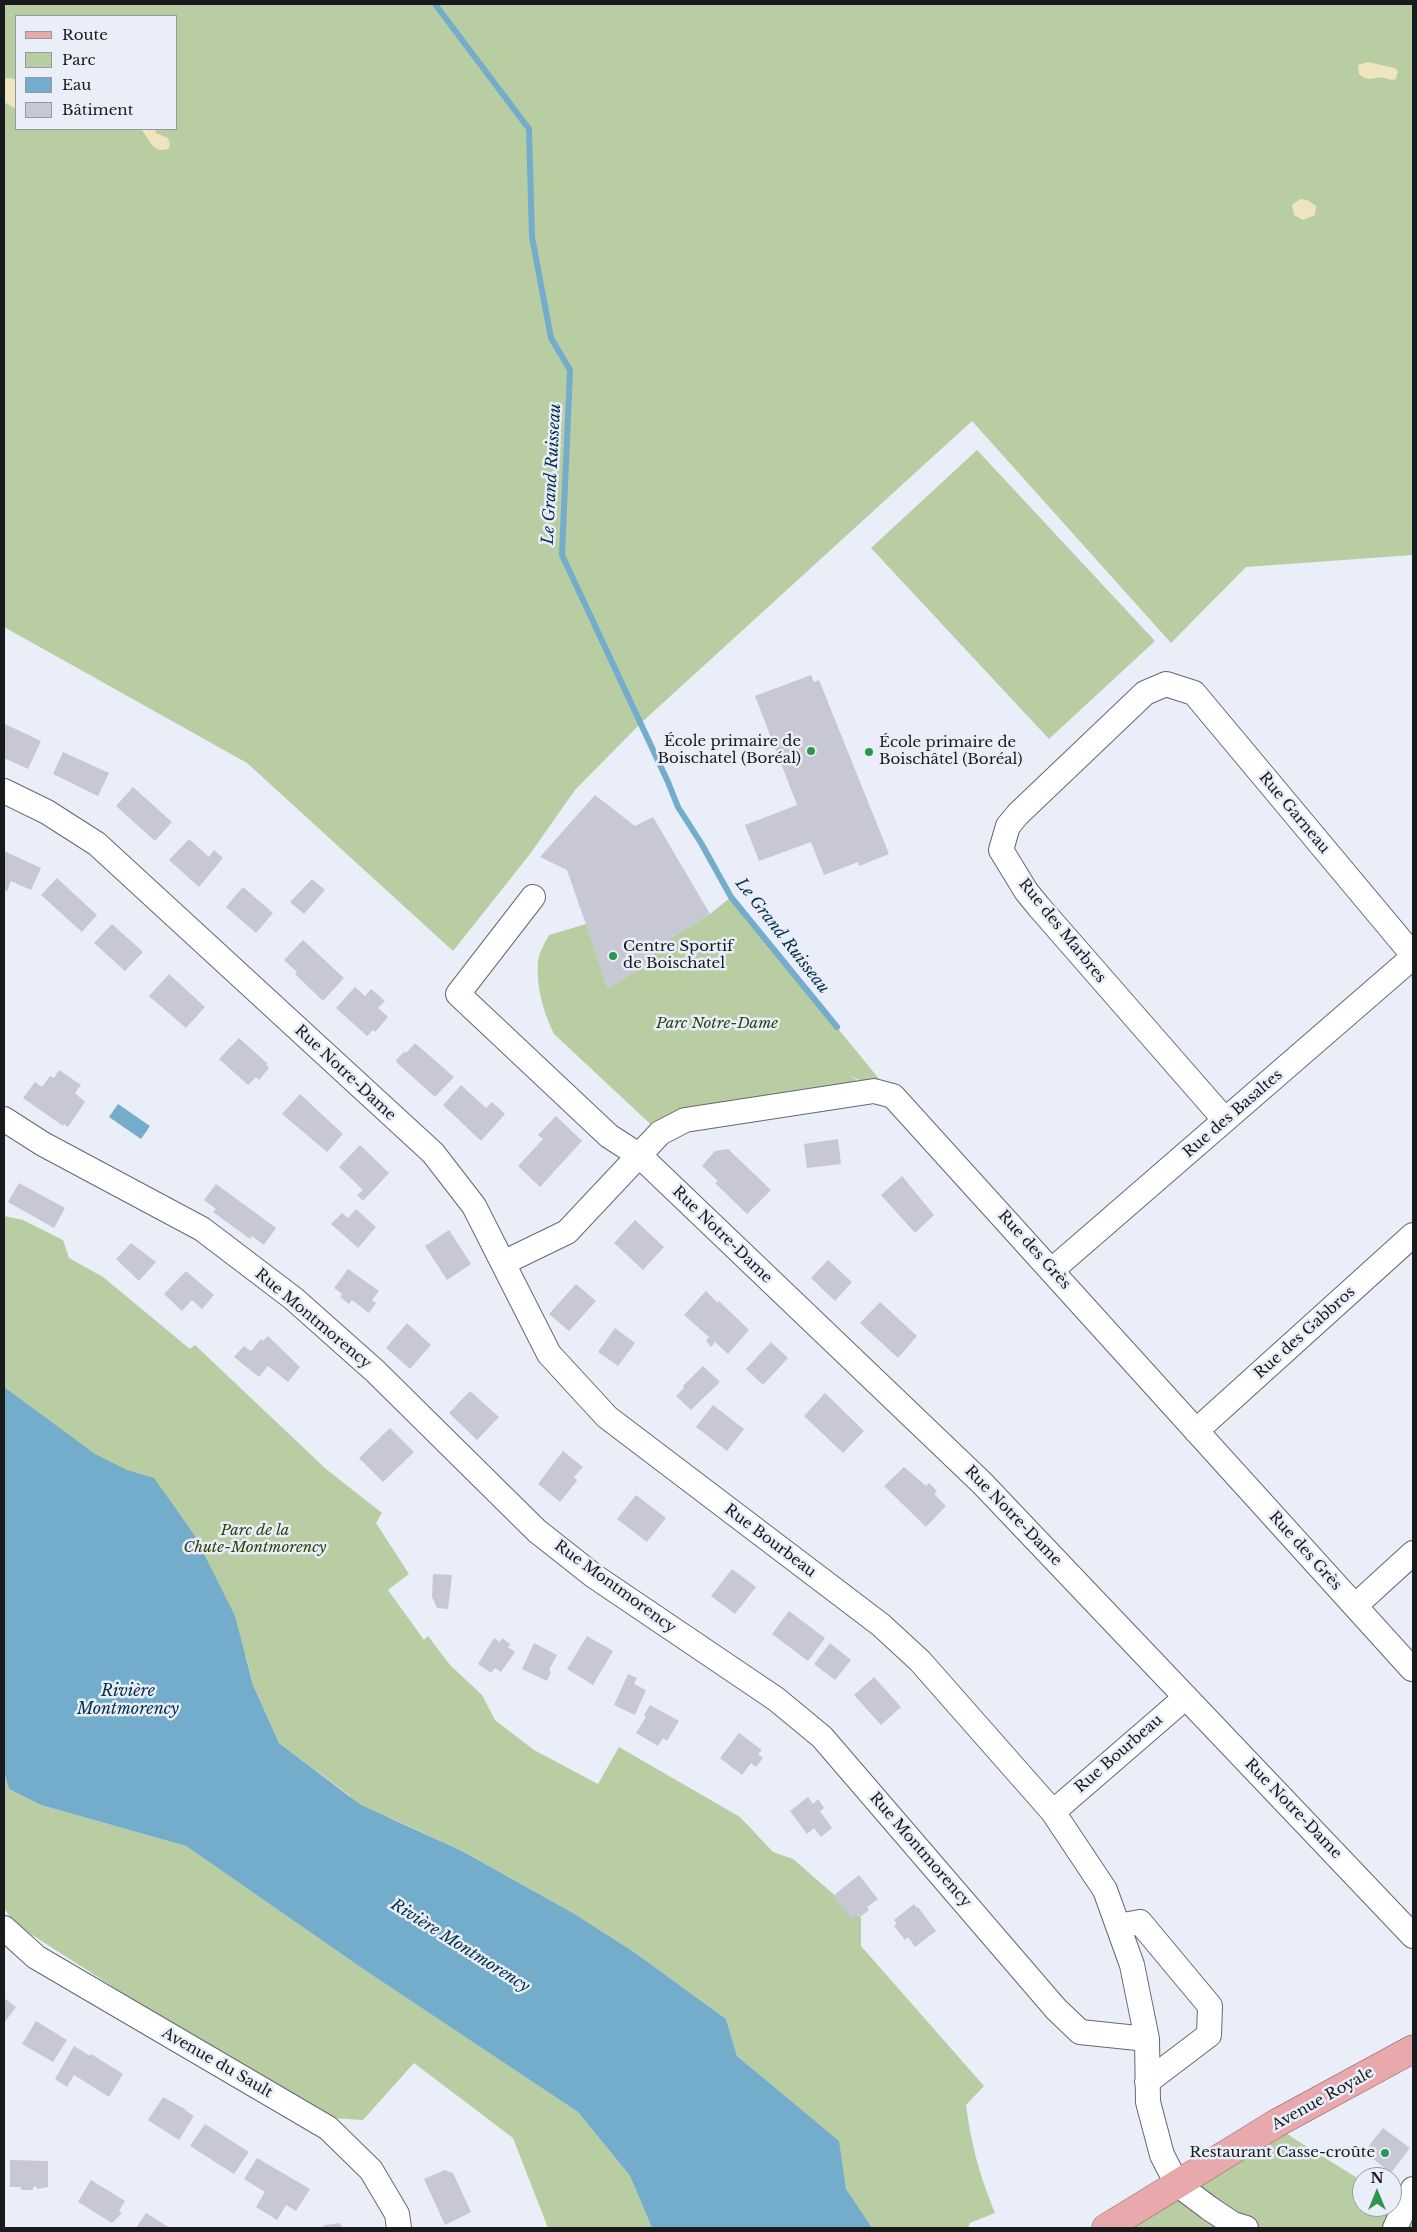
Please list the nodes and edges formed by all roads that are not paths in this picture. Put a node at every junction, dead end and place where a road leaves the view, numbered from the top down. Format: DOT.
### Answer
graph roads {
  1 [pos="1166,684"];
  2 [pos="4,791"];
  3 [pos="533,896"];
  4 [pos="1413,956"];
  5 [pos="4,1119"];
  6 [pos="1225,1120"];
  7 [pos="640,1156"];
  8 [pos="1413,1235"];
  9 [pos="503,1263"];
  10 [pos="1052,1270"];
  11 [pos="1196,1431"];
  12 [pos="1413,1553"];
  13 [pos="1354,1606"];
  14 [pos="1412,1669"];
  15 [pos="1186,1697"];
  16 [pos="1053,1812"];
  17 [pos="1118,1926"];
  18 [pos="4,1928"];
  19 [pos="1413,1936"];
  20 [pos="1146,2039"];
  21 [pos="1413,2049"];
  22 [pos="1147,2082"];
  23 [pos="1177,2184"];
  24 [pos="1413,2189"];
  25 [pos="399,2228"];
  26 [pos="1106,2228"];
  27 [pos="1246,2228"];
  28 [pos="1395,2228"];
  1 -- 4 [label="street, Rue Garneau"];
  1 -- 6 [label="street, Rue des Marbres"];
  2 -- 9 [label="street, Rue Notre-Dame"];
  3 -- 7 [label="street, Rue Notre-Dame"];
  4 -- 6 [label="street, Rue des Basaltes"];
  5 -- 20 [label="street, Rue Montmorency"];
  6 -- 10 [label="street, Rue des Basaltes"];
  7 -- 9 [label="street"];
  7 -- 10 [label="street, Rue des Grès"];
  7 -- 15 [label="street, Rue Notre-Dame"];
  8 -- 11 [label="street, Rue des Gabbros"];
  9 -- 16 [label="street, Rue Bourbeau"];
  10 -- 11 [label="street, Rue des Grès"];
  11 -- 13 [label="street, Rue des Grès"];
  12 -- 13 [label="street"];
  13 -- 14 [label="street, Rue des Grès"];
  15 -- 16 [label="street, Rue Bourbeau"];
  15 -- 19 [label="street, Rue Notre-Dame"];
  16 -- 17 [label="street, Rue Bourbeau"];
  17 -- 20 [label="street, Rue Bourbeau"];
  17 -- 22 [label="street"];
  18 -- 25 [label="street, Avenue du Sault"];
  20 -- 22 [label="street, Rue Bourbeau"];
  21 -- 23 [label="main road, Avenue Royale"];
  22 -- 23 [label="street, Rue Bourbeau"];
  23 -- 26 [label="main road, Avenue Royale"];
  23 -- 27 [label="street, Rue Bourbeau"];
  24 -- 28 [label="street"];
}
